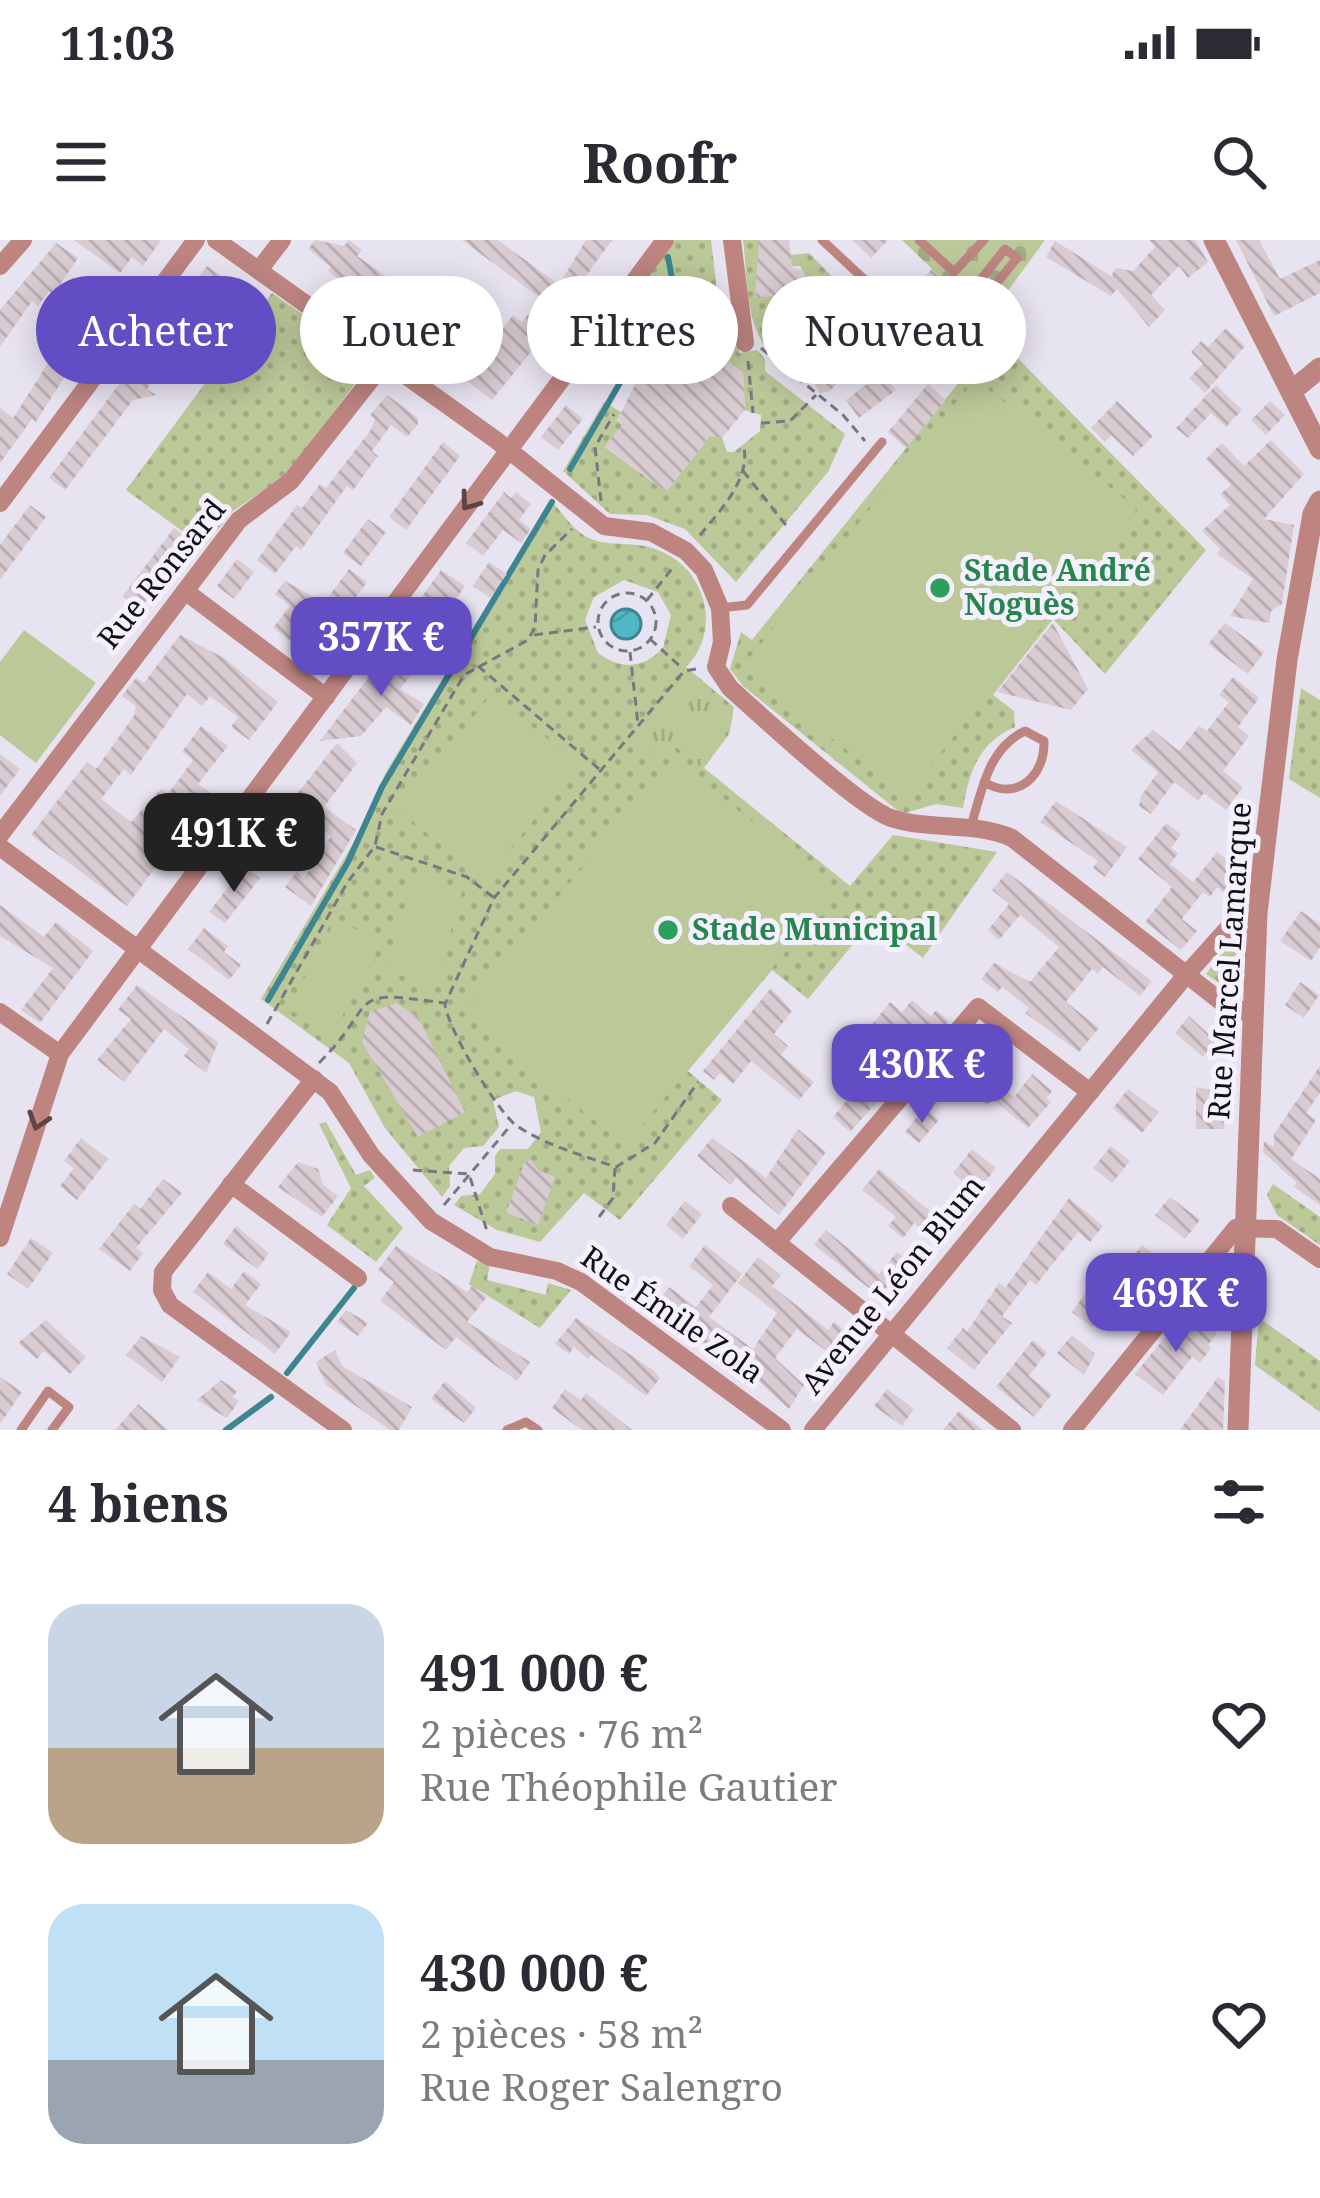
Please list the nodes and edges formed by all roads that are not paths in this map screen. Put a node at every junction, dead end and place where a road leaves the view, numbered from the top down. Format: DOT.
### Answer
graph roads {
  1 [pos="23,240"];
  2 [pos="196,240"];
  3 [pos="216,240"];
  4 [pos="282,240"];
  5 [pos="664,240"];
  6 [pos="732,240"];
  7 [pos="822,240"];
  8 [pos="984,240"];
  9 [pos="995,240"];
  10 [pos="1214,240"];
  11 [pos="922,241"];
  12 [pos="1005,249"];
  13 [pos="0,266"];
  14 [pos="259,270"];
  15 [pos="861,276"];
  16 [pos="300,301"];
  17 [pos="751,342"];
  18 [pos="1320,368"];
  19 [pos="367,384"];
  20 [pos="414,384"];
  21 [pos="1294,390"];
  22 [pos="882,442"];
  23 [pos="1320,449"];
  24 [pos="508,450"];
  25 [pos="1320,502"];
  26 [pos="0,503"];
  27 [pos="185,591"];
  28 [pos="720,608"];
  29 [pos="326,697"];
  30 [pos="984,782"];
  31 [pos="971,826"];
  32 [pos="0,835"];
  33 [pos="0,847"];
  34 [pos="1257,913"];
  35 [pos="136,948"];
  36 [pos="1186,975"];
  37 [pos="0,1012"];
  38 [pos="1251,1014"];
  39 [pos="60,1054"];
  40 [pos="311,1076"];
  41 [pos="1090,1092"];
  42 [pos="231,1184"];
  43 [pos="731,1205"];
  44 [pos="1246,1226"];
  45 [pos="0,1238"];
  46 [pos="777,1243"];
  47 [pos="1320,1259"];
  48 [pos="358,1278"];
  49 [pos="891,1333"];
  50 [pos="21,1430"];
  51 [pos="52,1430"];
  52 [pos="343,1430"];
  53 [pos="507,1430"];
  54 [pos="538,1430"];
  55 [pos="782,1430"];
  56 [pos="813,1430"];
  57 [pos="1012,1430"];
  58 [pos="1072,1430"];
  59 [pos="1238,1430"];
  1 -- 13 [label="street"];
  2 -- 26 [label="street"];
  3 -- 14 [label="street"];
  4 -- 14 [label="street"];
  5 -- 24 [label="street"];
  6 -- 17 [label="street"];
  7 -- 15 [label="lane"];
  8 -- 11 [label="lane"];
  9 -- 12 [label="lane"];
  10 -- 21 [label="street"];
  12 -- 12 [label="lane"];
  14 -- 16 [label="street"];
  18 -- 21 [label="street"];
  19 -- 27 [label="street, Rue Ronsard"];
  20 -- 24 [label="street"];
  21 -- 23 [label="street"];
  22 -- 28 [label="lane"];
  24 -- 28 [label="street"];
  24 -- 29 [label="street, one-way"];
  25 -- 34 [label="street, Rue Marcel Lamarque"];
  27 -- 29 [label="street"];
  27 -- 32 [label="street, Rue Ronsard"];
  28 -- 31 [label="street"];
  29 -- 35 [label="street"];
  30 -- 30 [label="lane"];
  30 -- 31 [label="lane"];
  31 -- 36 [label="street"];
  33 -- 35 [label="street, Rue Émile Zola"];
  34 -- 36 [label="street, Avenue Léon Blum"];
  34 -- 38 [label="street, Rue Marcel Lamarque"];
  35 -- 39 [label="street"];
  35 -- 40 [label="street, Rue Émile Zola"];
  36 -- 38 [label="street"];
  36 -- 41 [label="street, Avenue Léon Blum"];
  37 -- 39 [label="street"];
  38 -- 44 [label="street, Rue Marcel Lamarque"];
  39 -- 45 [label="street, one-way"];
  40 -- 42 [label="street"];
  40 -- 55 [label="street, Rue Émile Zola"];
  41 -- 46 [label="street"];
  41 -- 49 [label="street, Avenue Léon Blum"];
  42 -- 48 [label="street"];
  42 -- 52 [label="street"];
  43 -- 46 [label="street"];
  44 -- 47 [label="street"];
  44 -- 58 [label="street"];
  44 -- 59 [label="street, Rue Marcel Lamarque"];
  46 -- 49 [label="street"];
  49 -- 56 [label="street, Avenue Léon Blum"];
  49 -- 57 [label="street"];
  50 -- 51 [label="lane"];
  53 -- 54 [label="lane"];
}
